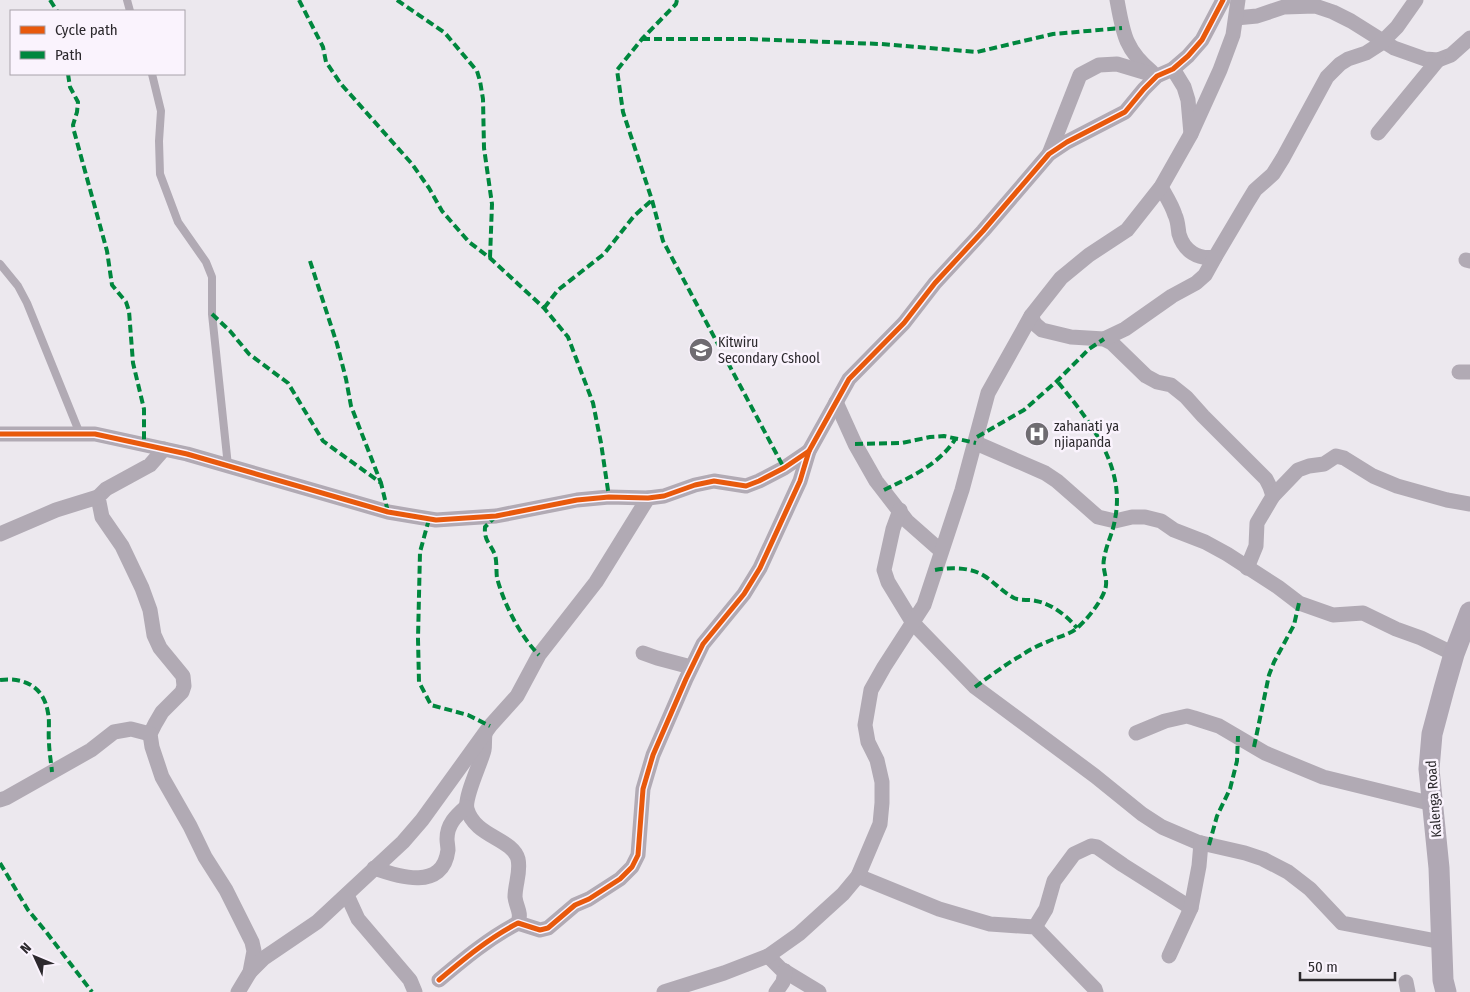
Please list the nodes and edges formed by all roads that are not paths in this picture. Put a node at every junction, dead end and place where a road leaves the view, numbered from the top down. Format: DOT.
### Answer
graph roads {
  1 [pos="1117,0"];
  2 [pos="1223,0"];
  3 [pos="1238,0"];
  4 [pos="1416,0"];
  5 [pos="1236,18"];
  6 [pos="1470,38"];
  7 [pos="1383,41"];
  8 [pos="1438,60"];
  9 [pos="1173,69"];
  10 [pos="152,75"];
  11 [pos="1157,76"];
  12 [pos="1378,132"];
  13 [pos="1191,134"];
  14 [pos="1049,154"];
  15 [pos="1161,187"];
  16 [pos="1215,257"];
  17 [pos="0,264"];
  18 [pos="1031,316"];
  19 [pos="1104,339"];
  20 [pos="836,402"];
  21 [pos="0,434"];
  22 [pos="80,434"];
  23 [pos="976,443"];
  24 [pos="164,449"];
  25 [pos="809,451"];
  26 [pos="228,466"];
  27 [pos="1272,496"];
  28 [pos="98,497"];
  29 [pos="648,498"];
  30 [pos="1470,504"];
  31 [pos="900,510"];
  32 [pos="0,534"];
  33 [pos="941,551"];
  34 [pos="1247,568"];
  35 [pos="1470,612"];
  36 [pos="913,624"];
  37 [pos="643,653"];
  38 [pos="1454,654"];
  39 [pos="691,667"];
  40 [pos="1136,733"];
  41 [pos="150,734"];
  42 [pos="484,734"];
  43 [pos="0,800"];
  44 [pos="1433,804"];
  45 [pos="466,807"];
  46 [pos="1201,843"];
  47 [pos="374,868"];
  48 [pos="858,876"];
  49 [pos="347,895"];
  50 [pos="1191,908"];
  51 [pos="518,923"];
  52 [pos="1035,927"];
  53 [pos="1442,942"];
  54 [pos="768,956"];
  55 [pos="1169,956"];
  56 [pos="785,971"];
  57 [pos="250,972"];
  58 [pos="439,980"];
  59 [pos="238,992"];
  60 [pos="415,992"];
  61 [pos="664,992"];
  62 [pos="776,992"];
  63 [pos="820,992"];
  64 [pos="1096,992"];
  65 [pos="1446,992"];
  1 -- 11 [label="street"];
  2 -- 9 [label="street"];
  3 -- 5 [label="street"];
  4 -- 7 [label="street"];
  5 -- 7 [label="street"];
  5 -- 13 [label="street"];
  6 -- 8 [label="street"];
  7 -- 8 [label="street"];
  7 -- 16 [label="street"];
  8 -- 12 [label="street"];
  9 -- 11 [label="street"];
  9 -- 13 [label="street"];
  10 -- 26 [label="lane"];
  11 -- 14 [label="street"];
  11 -- 14 [label="street"];
  13 -- 15 [label="street"];
  14 -- 20 [label="street"];
  15 -- 16 [label="street"];
  15 -- 18 [label="street"];
  16 -- 19 [label="street"];
  17 -- 22 [label="lane"];
  18 -- 19 [label="street"];
  18 -- 23 [label="street"];
  19 -- 27 [label="street"];
  20 -- 25 [label="street"];
  20 -- 31 [label="street"];
  21 -- 22 [label="street"];
  22 -- 24 [label="street"];
  23 -- 33 [label="street"];
  23 -- 34 [label="street"];
  24 -- 26 [label="street"];
  24 -- 28 [label="street"];
  25 -- 29 [label="street"];
  25 -- 39 [label="street"];
  26 -- 29 [label="street"];
  27 -- 30 [label="street"];
  27 -- 34 [label="street"];
  28 -- 32 [label="street"];
  28 -- 41 [label="street"];
  29 -- 42 [label="street"];
  31 -- 33 [label="street"];
  31 -- 36 [label="street"];
  33 -- 36 [label="street"];
  34 -- 38 [label="street"];
  35 -- 38 [label="main road, Kalenga Road"];
  36 -- 46 [label="street"];
  36 -- 48 [label="street"];
  37 -- 39 [label="street"];
  38 -- 44 [label="main road, Kalenga Road"];
  39 -- 51 [label="street"];
  40 -- 44 [label="street"];
  41 -- 43 [label="street"];
  41 -- 57 [label="street"];
  42 -- 45 [label="street"];
  42 -- 47 [label="street"];
  44 -- 53 [label="main road, Kalenga Road"];
  45 -- 47 [label="street"];
  45 -- 51 [label="street"];
  46 -- 50 [label="street"];
  46 -- 53 [label="street"];
  47 -- 49 [label="street"];
  48 -- 52 [label="street"];
  48 -- 54 [label="street"];
  49 -- 57 [label="street"];
  49 -- 60 [label="street"];
  50 -- 52 [label="street"];
  50 -- 55 [label="street"];
  51 -- 58 [label="street"];
  52 -- 64 [label="street"];
  53 -- 65 [label="main road, Kalenga Road"];
  54 -- 56 [label="street"];
  54 -- 61 [label="street"];
  56 -- 62 [label="street"];
  56 -- 63 [label="street"];
  57 -- 59 [label="street"];
}
